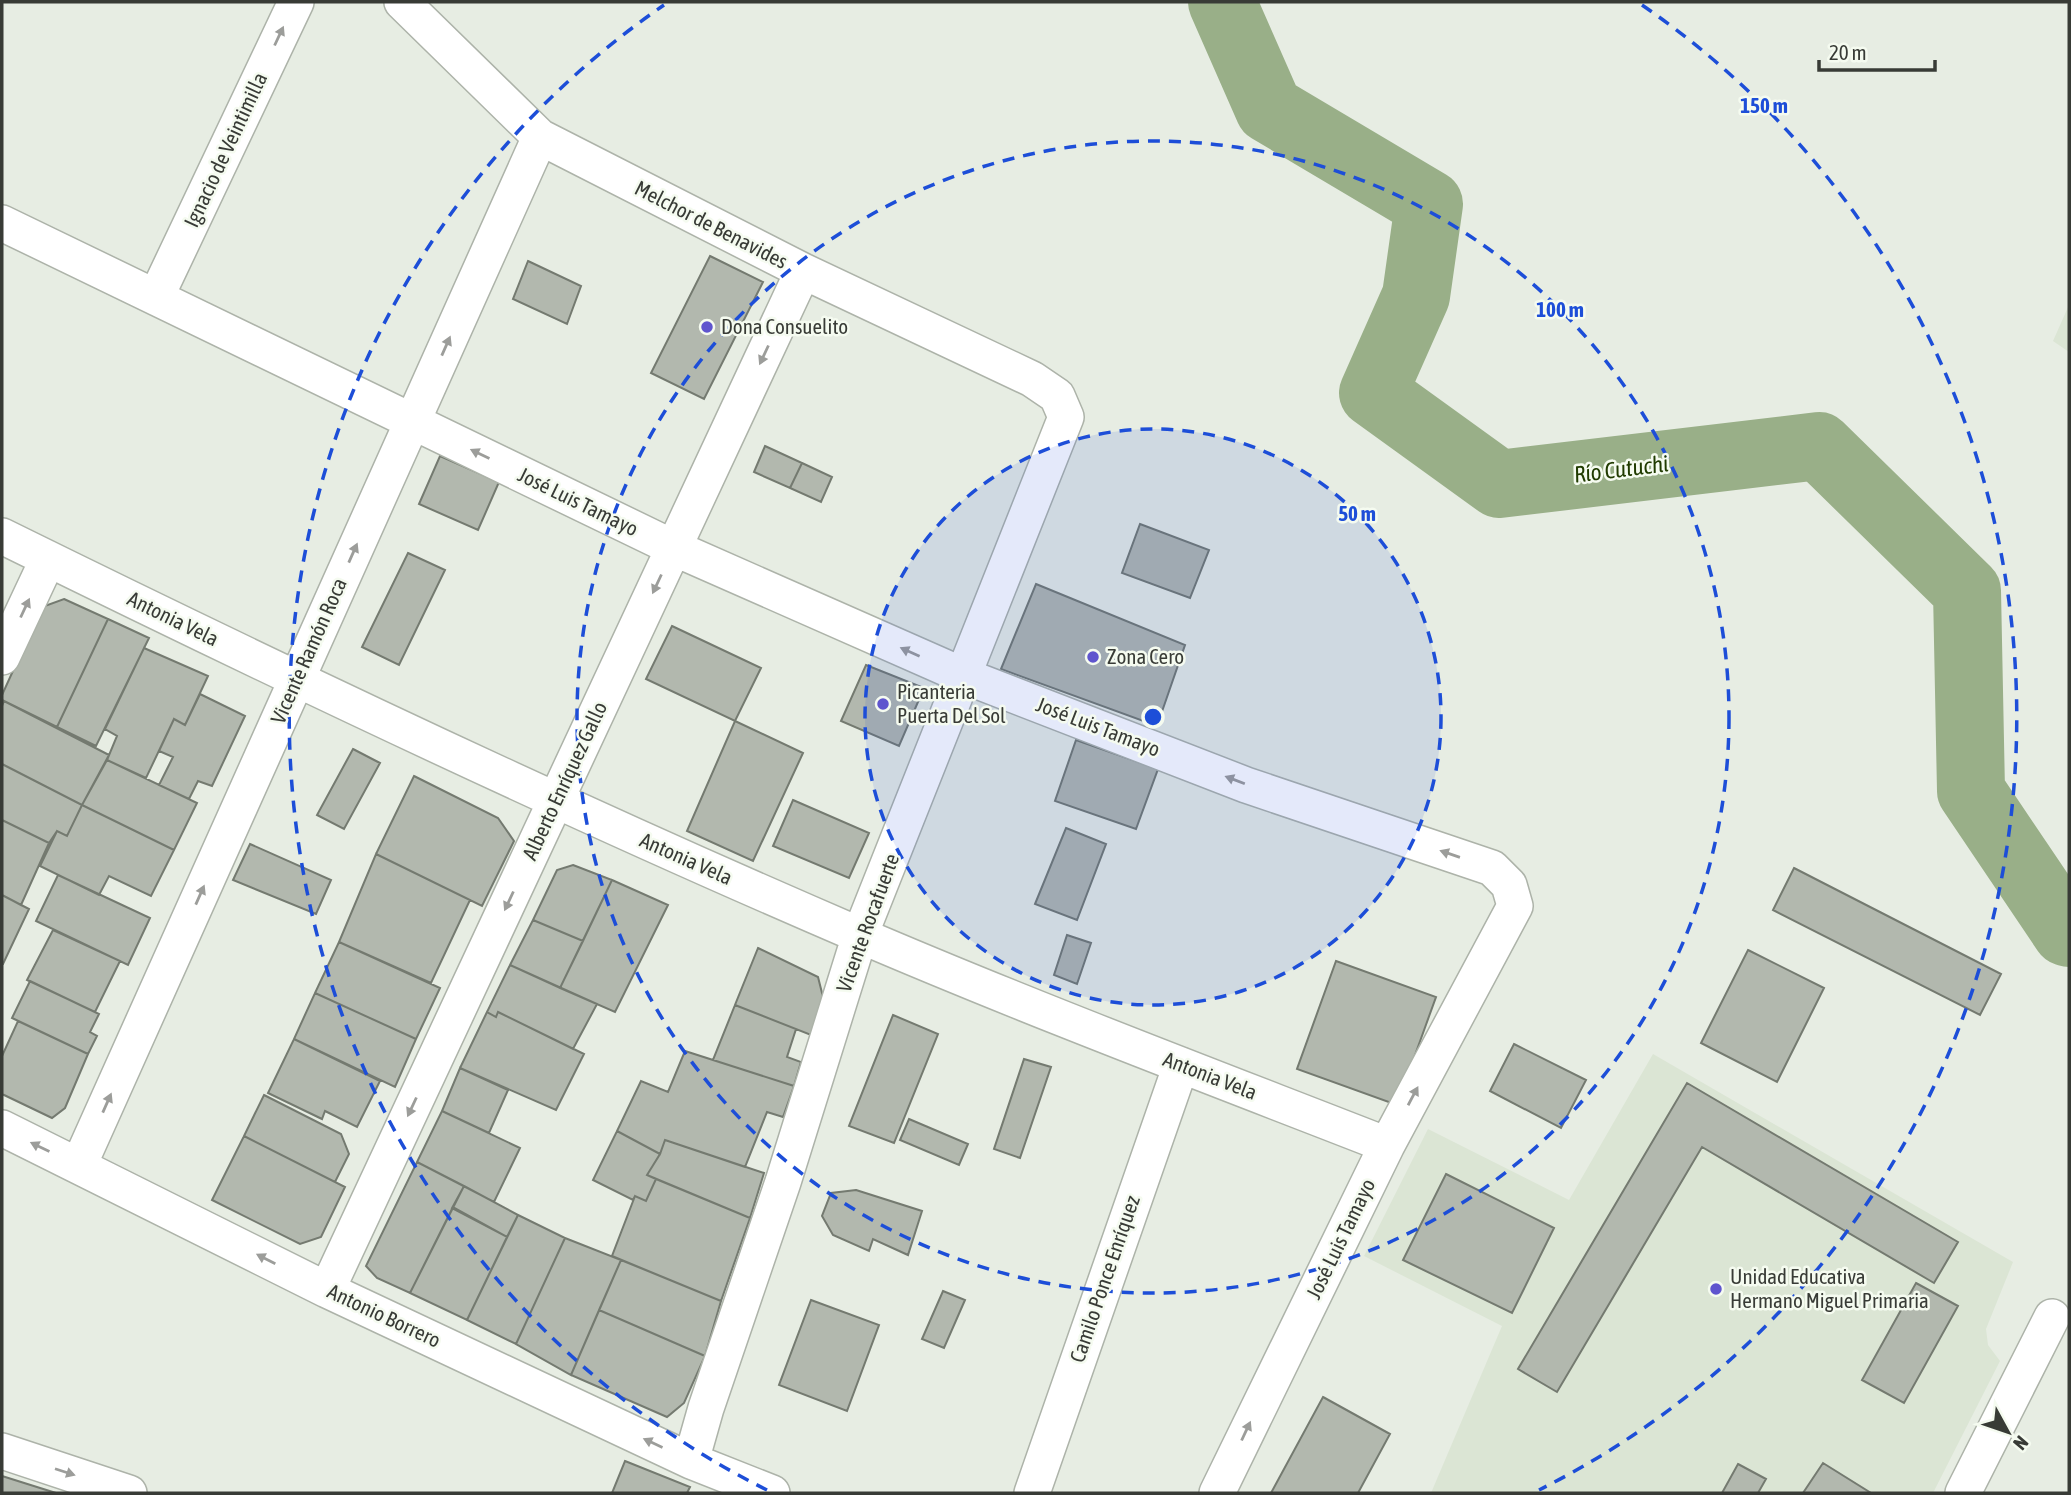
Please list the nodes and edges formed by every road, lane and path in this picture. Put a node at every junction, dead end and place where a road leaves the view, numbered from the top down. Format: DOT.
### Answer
graph roads {
  1 [pos="296,2"];
  2 [pos="402,2"];
  3 [pos="540,137"];
  4 [pos="2,223"];
  5 [pos="803,271"];
  6 [pos="156,298"];
  7 [pos="1057,396"];
  8 [pos="412,421"];
  9 [pos="2,536"];
  10 [pos="674,548"];
  11 [pos="48,559"];
  12 [pos="2,657"];
  13 [pos="962,675"];
  14 [pos="296,680"];
  15 [pos="555,802"];
  16 [pos="860,935"];
  17 [pos="1181,1065"];
  18 [pos="2,1128"];
  19 [pos="1387,1145"];
  20 [pos="79,1165"];
  21 [pos="327,1290"];
  22 [pos="2052,1317"];
  23 [pos="2,1451"];
  24 [pos="705,1475"];
  25 [pos="129,1493"];
  26 [pos="772,1493"];
  27 [pos="1032,1493"];
  28 [pos="1217,1493"];
  29 [pos="1963,1493"];
  6 -- 1 [label="street, Ignacio de Veintimilla, one-way"];
  2 -- 3 [label="street, Melchor de Benavides"];
  3 -- 5 [label="street, Melchor de Benavides"];
  8 -- 3 [label="street, Vicente Ramón Roca, one-way"];
  4 -- 6 [label="street, José Luis Tamayo"];
  5 -- 7 [label="street, Melchor de Benavides"];
  5 -- 10 [label="street, Alberto Enríquez Gallo, one-way"];
  6 -- 8 [label="street, José Luis Tamayo"];
  7 -- 13 [label="street, Vicente Rocafuerte"];
  10 -- 8 [label="street, José Luis Tamayo, one-way"];
  14 -- 8 [label="street, Vicente Ramón Roca, one-way"];
  9 -- 11 [label="street, Antonia Vela"];
  13 -- 10 [label="street, José Luis Tamayo, one-way"];
  10 -- 15 [label="street, Alberto Enríquez Gallo, one-way"];
  12 -- 11 [label="street, one-way"];
  11 -- 14 [label="street, Antonia Vela"];
  13 -- 16 [label="street, Vicente Rocafuerte"];
  19 -- 13 [label="street, José Luis Tamayo, one-way"];
  14 -- 15 [label="street, Antonia Vela"];
  20 -- 14 [label="street, Vicente Ramón Roca, one-way"];
  15 -- 16 [label="street, Antonia Vela"];
  15 -- 21 [label="street, Alberto Enríquez Gallo, one-way"];
  16 -- 17 [label="street, Antonia Vela"];
  16 -- 24 [label="street, Vicente Rocafuerte"];
  17 -- 19 [label="street, Antonia Vela"];
  17 -- 27 [label="street, Camilo Ponce Enríquez"];
  20 -- 18 [label="street, Antonio Borrero, one-way"];
  28 -- 19 [label="street, José Luis Tamayo, one-way"];
  21 -- 20 [label="street, Antonio Borrero, one-way"];
  24 -- 21 [label="street, Antonio Borrero, one-way"];
  22 -- 29 [label="street"];
  23 -- 25 [label="street, one-way"];
  24 -- 26 [label="street, Antonio Borrero"];
}
